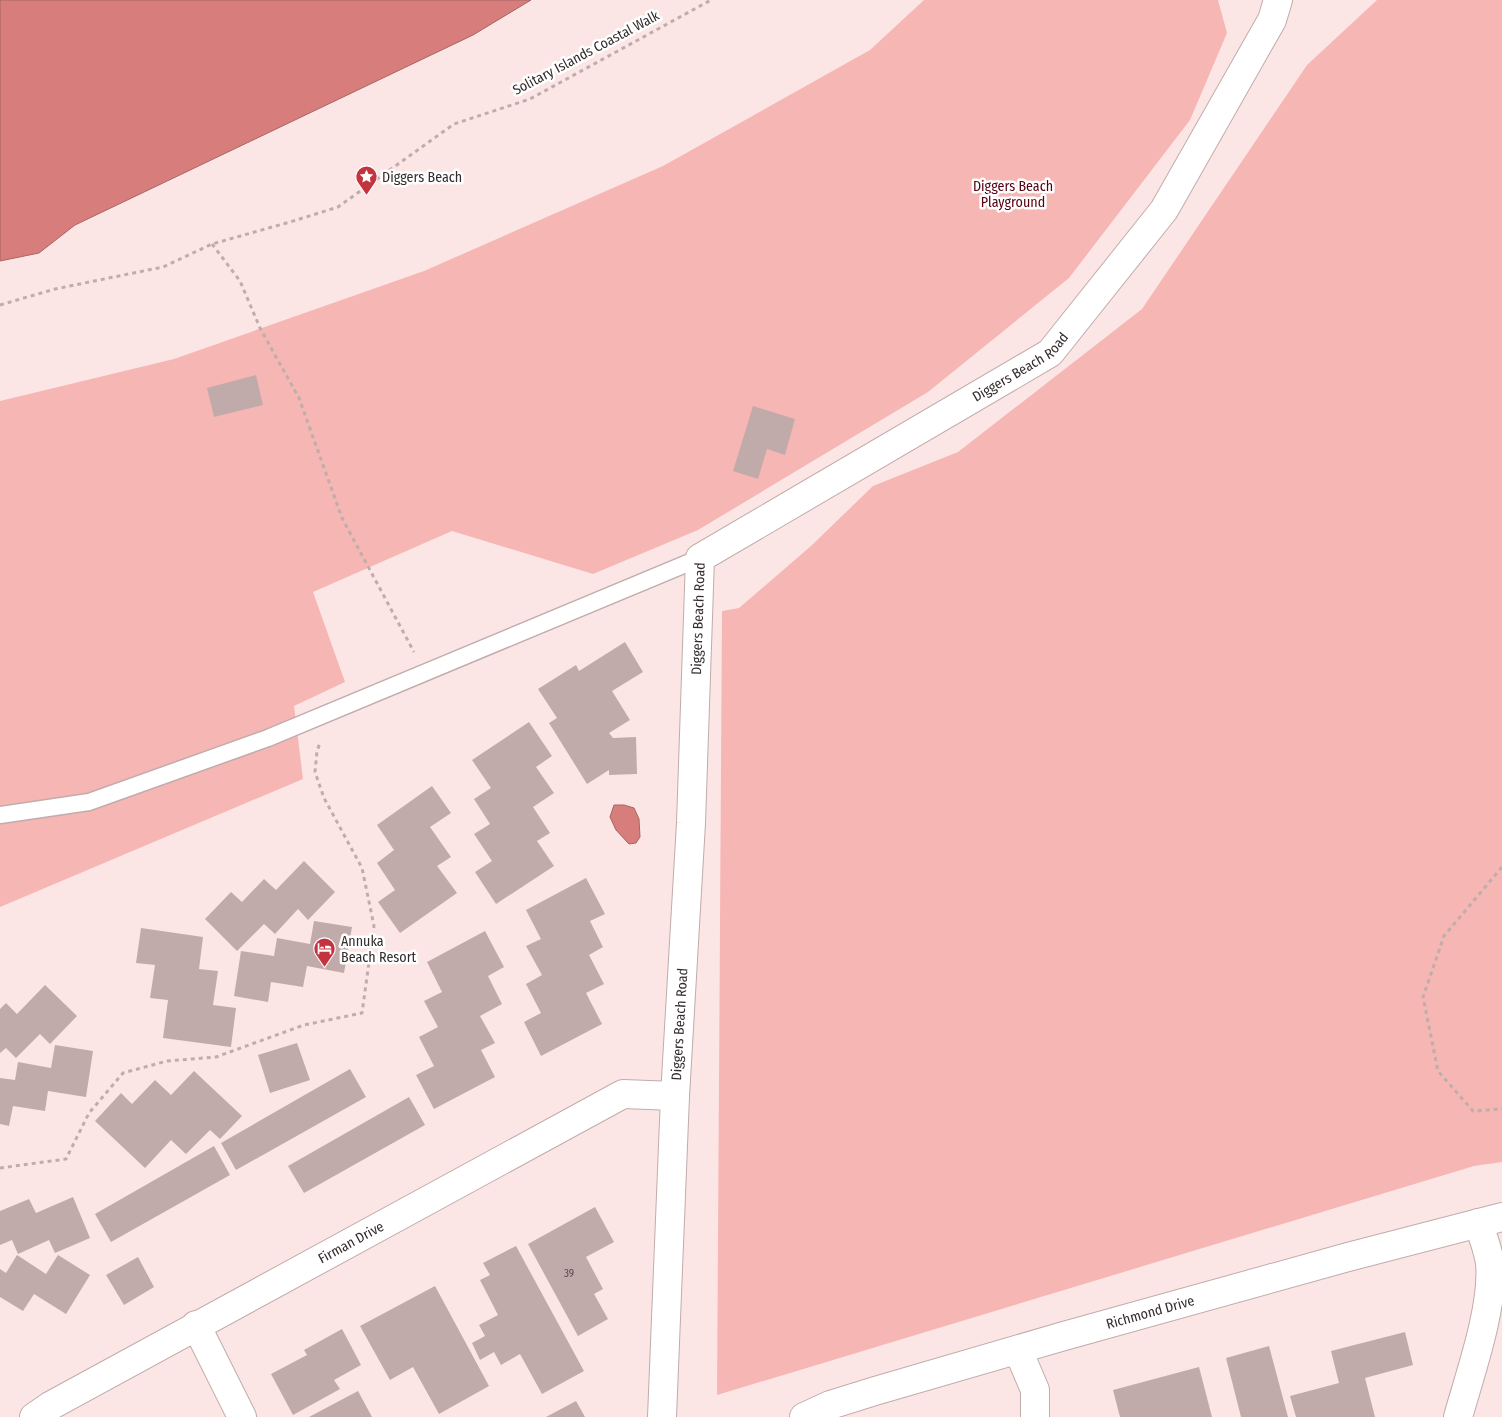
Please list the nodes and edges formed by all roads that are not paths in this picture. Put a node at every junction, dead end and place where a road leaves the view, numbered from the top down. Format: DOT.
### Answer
graph roads {
  1 [pos="1278,0"];
  2 [pos="700,558"];
  3 [pos="0,815"];
  4 [pos="675,1096"];
  5 [pos="1490,1220"];
  6 [pos="196,1325"];
  7 [pos="1018,1350"];
  8 [pos="34,1417"];
  9 [pos="242,1417"];
  10 [pos="662,1417"];
  11 [pos="804,1417"];
  12 [pos="1035,1417"];
  13 [pos="1458,1417"];
  1 -- 2 [label="street, Diggers Beach Road"];
  2 -- 3 [label="lane"];
  2 -- 4 [label="street, Diggers Beach Road"];
  4 -- 6 [label="street, Firman Drive"];
  4 -- 10 [label="street, Diggers Beach Road"];
  5 -- 7 [label="street, Richmond Drive"];
  5 -- 13 [label="street"];
  6 -- 8 [label="street, Firman Drive"];
  6 -- 9 [label="street"];
  7 -- 11 [label="street, Richmond Drive"];
  7 -- 12 [label="street"];
}
